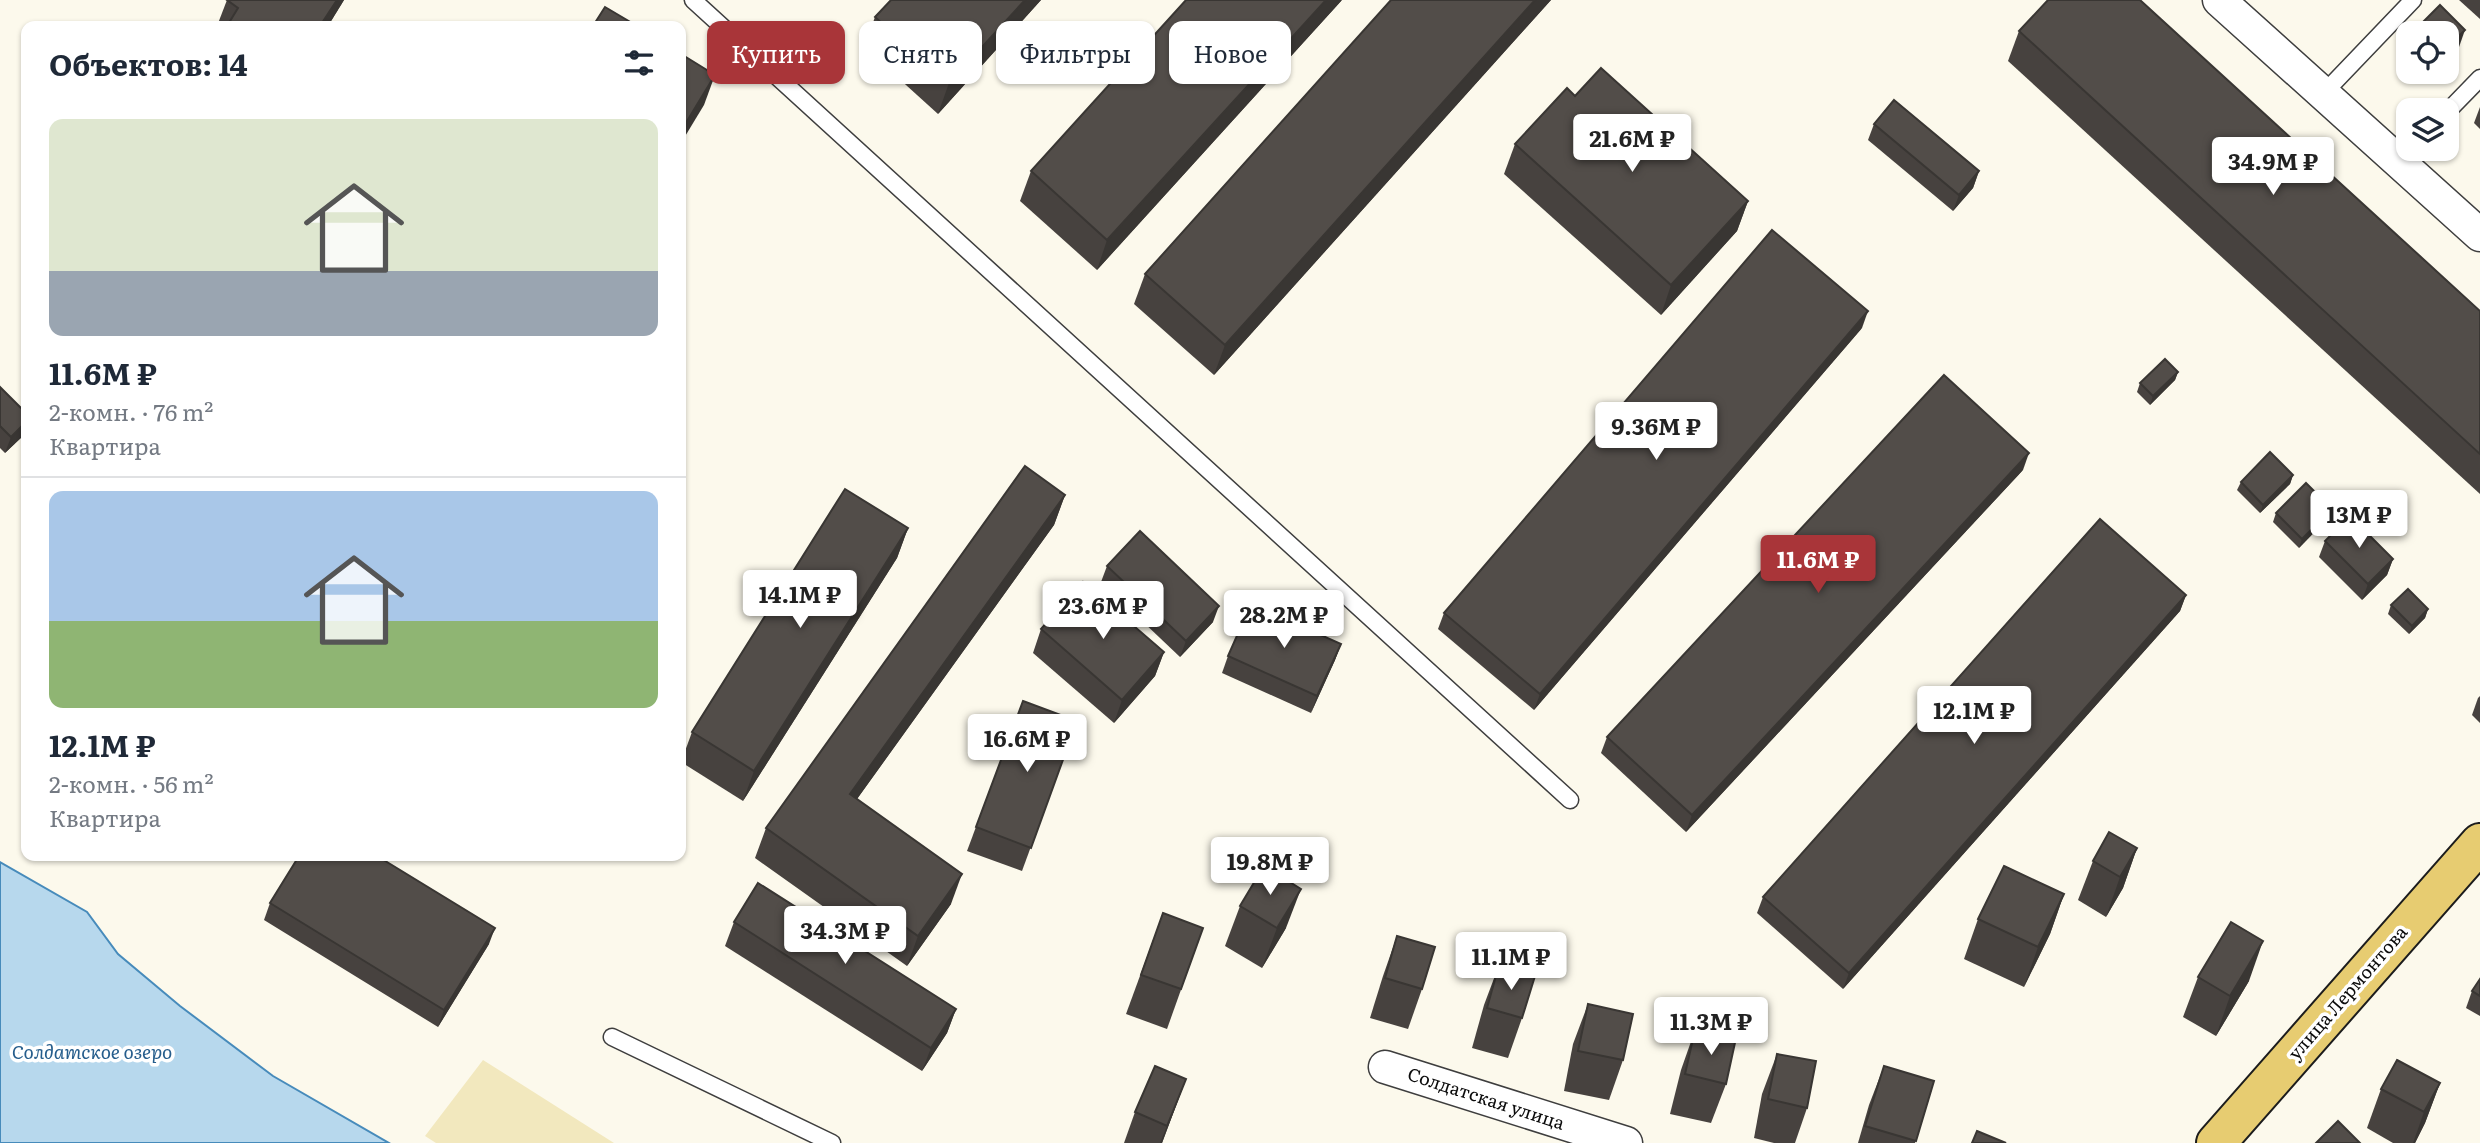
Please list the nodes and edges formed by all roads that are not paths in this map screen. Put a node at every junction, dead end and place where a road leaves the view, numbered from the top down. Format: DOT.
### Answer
graph roads {
  1 [pos="693,0"];
  2 [pos="2219,0"];
  3 [pos="2413,0"];
  4 [pos="2480,78"];
  5 [pos="2323,94"];
  6 [pos="2459,100"];
  7 [pos="2396,148"];
  8 [pos="2412,161"];
  9 [pos="2480,235"];
  10 [pos="1570,800"];
  11 [pos="2479,846"];
  12 [pos="612,1037"];
  13 [pos="1385,1067"];
  14 [pos="832,1143"];
  15 [pos="1626,1143"];
  16 [pos="2216,1143"];
  1 -- 10 [label="lane"];
  2 -- 5 [label="street"];
  3 -- 5 [label="lane"];
  4 -- 6 [label="lane"];
  5 -- 7 [label="street"];
  8 -- 9 [label="street"];
  11 -- 16 [label="main road, улица Лермонтова"];
  12 -- 14 [label="lane"];
  13 -- 15 [label="street, Солдатская улица"];
}
